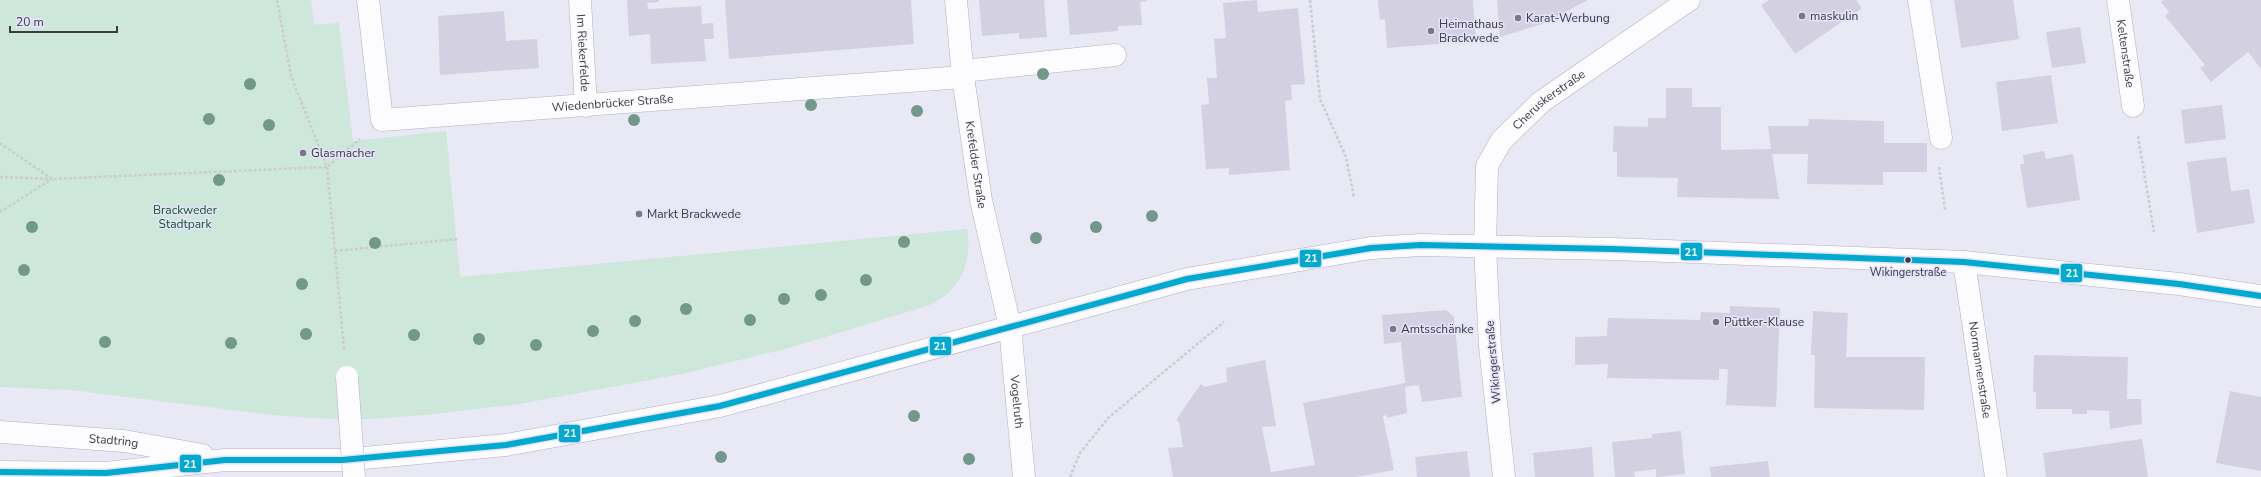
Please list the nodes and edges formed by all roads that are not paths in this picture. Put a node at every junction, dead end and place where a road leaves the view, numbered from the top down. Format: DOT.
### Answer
graph roads {
  1 [pos="368,0"];
  2 [pos="580,0"];
  3 [pos="956,0"];
  4 [pos="1689,0"];
  5 [pos="1919,0"];
  6 [pos="2118,0"];
  7 [pos="1115,55"];
  8 [pos="963,74"];
  9 [pos="586,106"];
  10 [pos="2133,106"];
  11 [pos="1941,138"];
  12 [pos="1485,247"];
  13 [pos="1964,262"];
  14 [pos="2261,296"];
  15 [pos="1010,327"];
  16 [pos="347,377"];
  17 [pos="0,432"];
  18 [pos="225,460"];
  19 [pos="0,472"];
  20 [pos="354,477"];
  21 [pos="1024,477"];
  22 [pos="1504,477"];
  23 [pos="1996,477"];
  1 -- 9 [label="street, Wiedenbrücker Straße"];
  2 -- 9 [label="street, Im Riekerfelde"];
  3 -- 8 [label="street, Krefelder Straße"];
  4 -- 12 [label="street, Cheruskerstraße"];
  5 -- 11 [label="street"];
  6 -- 10 [label="street, Keltenstraße"];
  7 -- 8 [label="street, Wiedenbrücker Straße"];
  8 -- 9 [label="street, Wiedenbrücker Straße"];
  8 -- 15 [label="street, Krefelder Straße"];
  12 -- 13 [label="street, Stadtring"];
  12 -- 15 [label="street, Stadtring"];
  12 -- 22 [label="street, Wikingerstraße"];
  13 -- 14 [label="street, Stadtring"];
  13 -- 23 [label="street, Normannenstraße"];
  15 -- 18 [label="street, Stadtring"];
  15 -- 21 [label="street, Vogelruth"];
  16 -- 20 [label="street, bridge"];
  17 -- 18 [label="street, Stadtring"];
  18 -- 19 [label="street, Stadtring"];
}
